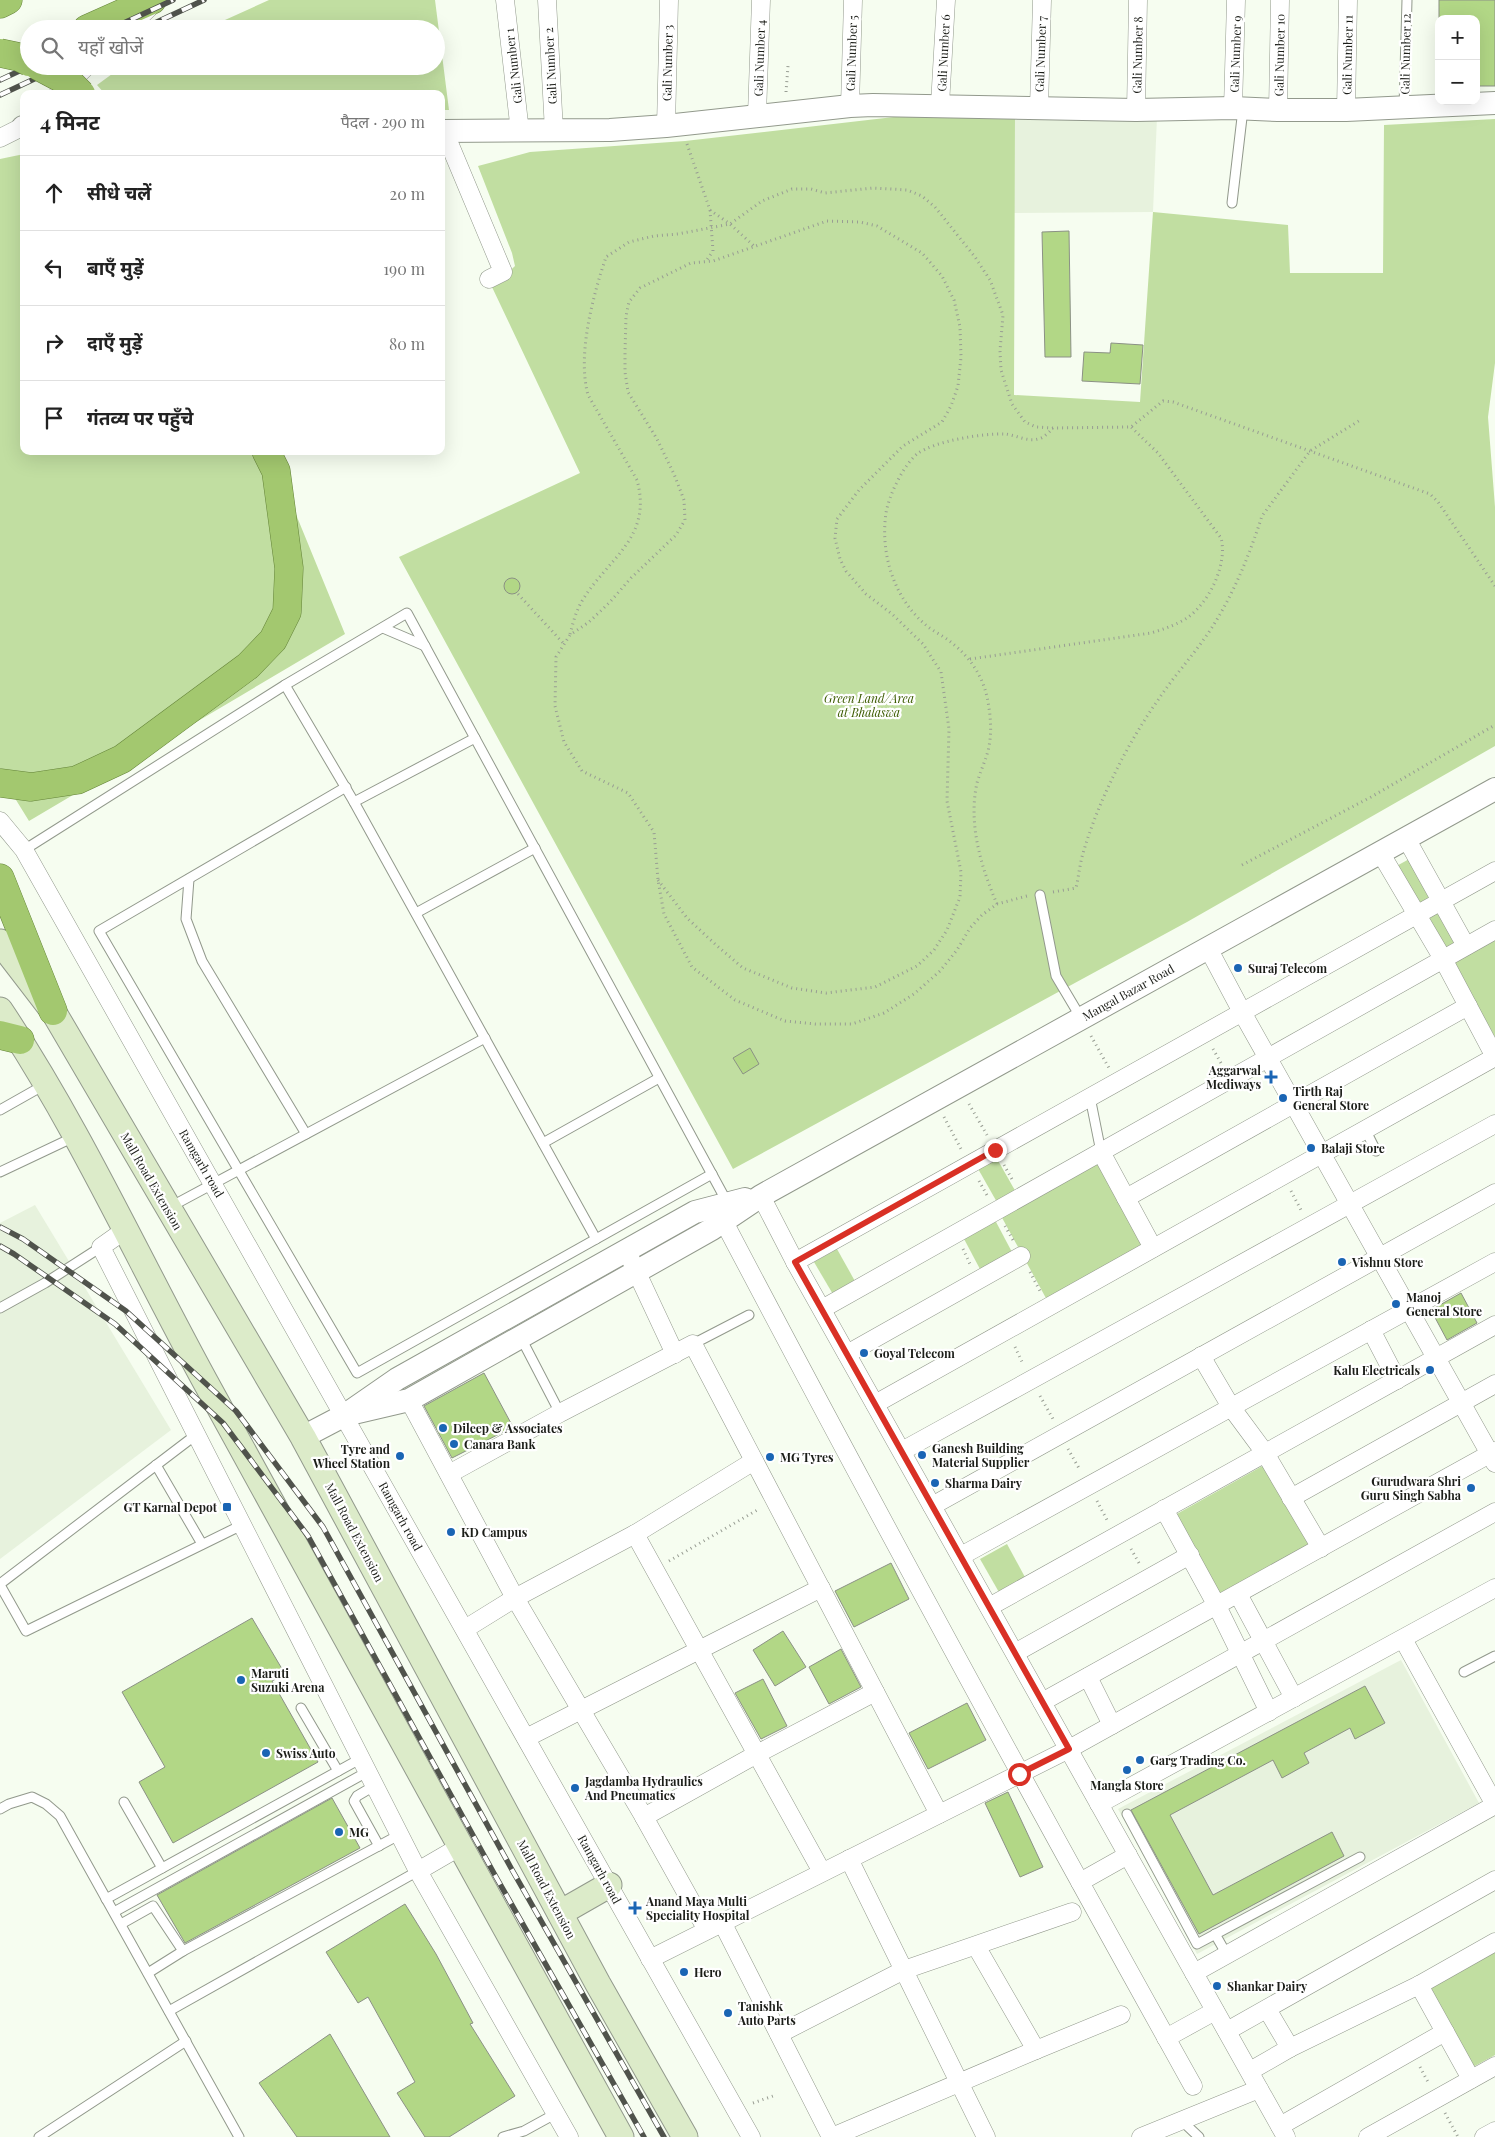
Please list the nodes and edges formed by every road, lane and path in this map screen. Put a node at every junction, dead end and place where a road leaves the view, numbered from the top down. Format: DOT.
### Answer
graph roads {
  1 [pos="8,0"];
  2 [pos="152,0"];
  3 [pos="158,0"];
  4 [pos="505,0"];
  5 [pos="546,0"];
  6 [pos="668,0"];
  7 [pos="762,0"];
  8 [pos="853,0"];
  9 [pos="946,0"];
  10 [pos="1042,0"];
  11 [pos="1138,0"];
  12 [pos="1236,0"];
  13 [pos="1280,0"];
  14 [pos="1348,0"];
  15 [pos="1407,0"];
  16 [pos="0,4"];
  17 [pos="107,20"];
  18 [pos="137,20"];
  19 [pos="0,53"];
  20 [pos="20,58"];
  21 [pos="20,59"];
  22 [pos="788,66"];
  23 [pos="0,68"];
  24 [pos="55,75"];
  25 [pos="78,75"];
  26 [pos="62,90"];
  27 [pos="78,90"];
  28 [pos="1495,103"];
  29 [pos="940,105"];
  30 [pos="850,106"];
  31 [pos="1039,108"];
  32 [pos="1238,108"];
  33 [pos="1404,108"];
  34 [pos="1136,110"];
  35 [pos="1278,110"];
  36 [pos="1346,110"];
  37 [pos="785,112"];
  38 [pos="757,115"];
  39 [pos="673,126"];
  40 [pos="20,129"];
  41 [pos="445,131"];
  42 [pos="520,132"];
  43 [pos="554,132"];
  44 [pos="0,138"];
  45 [pos="445,138"];
  46 [pos="1232,203"];
  47 [pos="710,210"];
  48 [pos="730,224"];
  49 [pos="711,228"];
  50 [pos="754,246"];
  51 [pos="706,262"];
  52 [pos="489,280"];
  53 [pos="1362,419"];
  54 [pos="1131,427"];
  55 [pos="1053,428"];
  56 [pos="1310,451"];
  57 [pos="268,455"];
  58 [pos="1495,586"];
  59 [pos="518,594"];
  60 [pos="383,628"];
  61 [pos="570,634"];
  62 [pos="564,644"];
  63 [pos="425,646"];
  64 [pos="970,659"];
  65 [pos="286,685"];
  66 [pos="1495,725"];
  67 [pos="475,738"];
  68 [pos="0,783"];
  69 [pos="346,787"];
  70 [pos="1495,789"];
  71 [pos="354,802"];
  72 [pos="0,821"];
  73 [pos="1406,838"];
  74 [pos="535,848"];
  75 [pos="24,850"];
  76 [pos="1380,852"];
  77 [pos="1242,865"];
  78 [pos="1495,871"];
  79 [pos="0,878"];
  80 [pos="189,878"];
  81 [pos="658,880"];
  82 [pos="1040,895"];
  83 [pos="1441,901"];
  84 [pos="998,904"];
  85 [pos="416,913"];
  86 [pos="1417,915"];
  87 [pos="1495,930"];
  88 [pos="0,942"];
  89 [pos="1466,946"];
  90 [pos="1208,948"];
  91 [pos="1443,959"];
  92 [pos="1468,1006"];
  93 [pos="0,1010"];
  94 [pos="53,1011"];
  95 [pos="1242,1012"];
  96 [pos="1081,1018"];
  97 [pos="1204,1033"];
  98 [pos="485,1038"];
  99 [pos="9,1041"];
  100 [pos="1495,1057"];
  101 [pos="1268,1058"];
  102 [pos="660,1078"];
  103 [pos="1230,1079"];
  104 [pos="1117,1082"];
  105 [pos="46,1084"];
  106 [pos="1090,1097"];
  107 [pos="1293,1104"];
  108 [pos="0,1110"];
  109 [pos="1495,1124"];
  110 [pos="1365,1130"];
  111 [pos="306,1134"];
  112 [pos="76,1136"];
  113 [pos="543,1143"];
  114 [pos="1376,1151"];
  115 [pos="1101,1152"];
  116 [pos="1322,1154"];
  117 [pos="239,1171"];
  118 [pos="0,1172"];
  119 [pos="712,1174"];
  120 [pos="1282,1176"];
  121 [pos="214,1185"];
  122 [pos="1495,1192"];
  123 [pos="761,1196"];
  124 [pos="1126,1198"];
  125 [pos="1349,1204"];
  126 [pos="167,1208"];
  127 [pos="728,1212"];
  128 [pos="1309,1226"];
  129 [pos="125,1230"];
  130 [pos="955,1234"];
  131 [pos="596,1239"];
  132 [pos="101,1247"];
  133 [pos="1153,1248"];
  134 [pos="626,1251"];
  135 [pos="1021,1256"];
  136 [pos="1379,1257"];
  137 [pos="795,1262"];
  138 [pos="1495,1262"];
  139 [pos="636,1271"];
  140 [pos="979,1280"];
  141 [pos="0,1308"];
  142 [pos="822,1309"];
  143 [pos="1409,1309"];
  144 [pos="750,1316"];
  145 [pos="1495,1325"];
  146 [pos="1371,1330"];
  147 [pos="521,1338"];
  148 [pos="693,1344"];
  149 [pos="676,1354"];
  150 [pos="847,1354"];
  151 [pos="1201,1356"];
  152 [pos="1436,1358"];
  153 [pos="1397,1380"];
  154 [pos="1495,1384"];
  155 [pos="409,1400"];
  156 [pos="1461,1403"];
  157 [pos="875,1404"];
  158 [pos="1231,1407"];
  159 [pos="560,1413"];
  160 [pos="345,1415"];
  161 [pos="197,1434"];
  162 [pos="303,1437"];
  163 [pos="902,1451"];
  164 [pos="1265,1453"];
  165 [pos="1493,1456"];
  166 [pos="754,1461"];
  167 [pos="156,1465"];
  168 [pos="449,1474"];
  169 [pos="1291,1498"];
  170 [pos="775,1500"];
  171 [pos="932,1506"];
  172 [pos="1164,1509"];
  173 [pos="1495,1512"];
  174 [pos="242,1525"];
  175 [pos="1122,1533"];
  176 [pos="635,1534"];
  177 [pos="202,1544"];
  178 [pos="1321,1548"];
  179 [pos="1190,1555"];
  180 [pos="961,1556"];
  181 [pos="655,1569"];
  182 [pos="1148,1580"];
  183 [pos="0,1585"];
  184 [pos="821,1588"];
  185 [pos="1495,1588"];
  186 [pos="1238,1594"];
  187 [pos="514,1598"];
  188 [pos="1217,1606"];
  189 [pos="989,1607"];
  190 [pos="465,1629"];
  191 [pos="1403,1639"];
  192 [pos="1264,1641"];
  193 [pos="700,1650"];
  194 [pos="1015,1653"];
  195 [pos="1240,1654"];
  196 [pos="1495,1656"];
  197 [pos="1464,1672"];
  198 [pos="1088,1677"];
  199 [pos="875,1692"];
  200 [pos="1294,1698"];
  201 [pos="1042,1702"];
  202 [pos="301,1708"];
  203 [pos="580,1709"];
  204 [pos="1269,1712"];
  205 [pos="1112,1725"];
  206 [pos="526,1738"];
  207 [pos="1069,1749"];
  208 [pos="757,1754"];
  209 [pos="338,1771"];
  210 [pos="367,1772"];
  211 [pos="1019,1774"];
  212 [pos="124,1802"];
  213 [pos="1100,1804"];
  214 [pos="1495,1805"];
  215 [pos="0,1809"];
  216 [pos="939,1814"];
  217 [pos="1127,1814"];
  218 [pos="644,1817"];
  219 [pos="399,1835"];
  220 [pos="379,1846"];
  221 [pos="461,1846"];
  222 [pos="1128,1856"];
  223 [pos="1360,1856"];
  224 [pos="848,1859"];
  225 [pos="1153,1863"];
  226 [pos="162,1868"];
  227 [pos="418,1871"];
  228 [pos="1137,1871"];
  229 [pos="822,1872"];
  230 [pos="1495,1880"];
  231 [pos="1080,1882"];
  232 [pos="609,1885"];
  233 [pos="106,1899"];
  234 [pos="114,1912"];
  235 [pos="1072,1912"];
  236 [pos="560,1913"];
  237 [pos="121,1924"];
  238 [pos="714,1926"];
  239 [pos="1215,1934"];
  240 [pos="1495,1942"];
  241 [pos="976,1946"];
  242 [pos="183,1951"];
  243 [pos="1227,1955"];
  244 [pos="650,1958"];
  245 [pos="904,1970"];
  246 [pos="148,1973"];
  247 [pos="1194,1973"];
  248 [pos="1419,1985"];
  249 [pos="1266,2009"];
  250 [pos="169,2011"];
  251 [pos="1216,2011"];
  252 [pos="1121,2015"];
  253 [pos="1227,2032"];
  254 [pos="1445,2032"];
  255 [pos="779,2034"];
  256 [pos="1166,2038"];
  257 [pos="186,2041"];
  258 [pos="1290,2048"];
  259 [pos="1036,2050"];
  260 [pos="1495,2066"];
  261 [pos="1250,2071"];
  262 [pos="1471,2079"];
  263 [pos="959,2082"];
  264 [pos="1193,2086"];
  265 [pos="1259,2089"];
  266 [pos="556,2114"];
  267 [pos="1182,2120"];
  268 [pos="1283,2131"];
  269 [pos="1495,2131"];
  270 [pos="526,2134"];
  271 [pos="39,2137"];
  272 [pos="239,2137"];
  273 [pos="502,2137"];
  274 [pos="569,2137"];
  275 [pos="621,2137"];
  276 [pos="685,2137"];
  277 [pos="751,2137"];
  278 [pos="832,2137"];
  279 [pos="986,2137"];
  280 [pos="1142,2137"];
  281 [pos="1199,2137"];
  282 [pos="1368,2137"];
  283 [pos="1484,2137"];
  1 -- 16 [label="highway"];
  2 -- 17 [label="highway"];
  3 -- 18 [label="street"];
  4 -- 42 [label="street, Gali Number 1"];
  5 -- 43 [label="street, Gali Number 2"];
  6 -- 39 [label="street, Gali Number 3"];
  7 -- 38 [label="street, Gali Number 4"];
  8 -- 30 [label="street, Gali Number 5"];
  9 -- 29 [label="street, Gali Number 6"];
  10 -- 31 [label="street, Gali Number 7"];
  11 -- 34 [label="street, Gali Number 8"];
  12 -- 32 [label="street, Gali Number 9"];
  13 -- 35 [label="street, Gali Number 10"];
  14 -- 36 [label="street, Gali Number 11"];
  15 -- 33 [label="lane, Gali Number 12"];
  19 -- 20 [label="highway, bridge"];
  21 -- 23 [label="highway"];
  22 -- 37 [label="path"];
  24 -- 27 [label="highway, bridge"];
  25 -- 26 [label="street"];
  28 -- 33 [label="street"];
  29 -- 30 [label="street"];
  29 -- 31 [label="street"];
  30 -- 37 [label="street"];
  31 -- 34 [label="street"];
  32 -- 34 [label="street"];
  32 -- 35 [label="street"];
  32 -- 46 [label="lane"];
  33 -- 36 [label="street"];
  35 -- 36 [label="street"];
  37 -- 38 [label="street"];
  38 -- 39 [label="street"];
  39 -- 43 [label="street"];
  39 -- 47 [label="path"];
  40 -- 44 [label="street"];
  41 -- 42 [label="street"];
  42 -- 43 [label="street"];
  45 -- 52 [label="street"];
  47 -- 48 [label="path"];
  47 -- 49 [label="path"];
  48 -- 49 [label="path"];
  48 -- 50 [label="path"];
  48 -- 55 [label="path"];
  49 -- 51 [label="path"];
  49 -- 61 [label="path"];
  50 -- 51 [label="path"];
  50 -- 81 [label="path"];
  51 -- 61 [label="path"];
  53 -- 56 [label="path"];
  54 -- 55 [label="path"];
  54 -- 56 [label="path"];
  54 -- 64 [label="path"];
  55 -- 64 [label="path"];
  56 -- 58 [label="path"];
  56 -- 82 [label="path"];
  57 -- 68 [label="highway"];
  59 -- 62 [label="path"];
  60 -- 63 [label="lane"];
  60 -- 63 [label="lane"];
  60 -- 65 [label="lane"];
  61 -- 62 [label="path"];
  62 -- 81 [label="path"];
  63 -- 67 [label="lane"];
  64 -- 84 [label="path"];
  65 -- 69 [label="lane"];
  65 -- 75 [label="lane"];
  66 -- 77 [label="path"];
  67 -- 71 [label="lane"];
  67 -- 74 [label="lane"];
  69 -- 71 [label="lane"];
  69 -- 80 [label="lane"];
  70 -- 73 [label="street, Mangal Bazar Road"];
  71 -- 85 [label="lane"];
  72 -- 75 [label="street, Ramgarh road"];
  73 -- 76 [label="street, Mangal Bazar Road"];
  73 -- 83 [label="street"];
  74 -- 85 [label="lane"];
  74 -- 102 [label="lane"];
  75 -- 121 [label="street, Ramgarh road"];
  76 -- 86 [label="street"];
  76 -- 90 [label="street, Mangal Bazar Road"];
  78 -- 83 [label="street"];
  79 -- 94 [label="highway"];
  80 -- 111 [label="lane"];
  80 -- 117 [label="lane"];
  81 -- 84 [label="path"];
  82 -- 84 [label="path"];
  82 -- 96 [label="lane"];
  83 -- 86 [label="street"];
  83 -- 89 [label="street"];
  85 -- 98 [label="lane"];
  86 -- 91 [label="street"];
  86 -- 95 [label="street"];
  87 -- 89 [label="street"];
  88 -- 94 [label="main road, Mall Road Extension"];
  89 -- 91 [label="street"];
  90 -- 95 [label="street"];
  90 -- 96 [label="street, Mangal Bazar Road"];
  91 -- 92 [label="street"];
  91 -- 101 [label="street"];
  92 -- 100 [label="street"];
  92 -- 107 [label="street"];
  93 -- 99 [label="main road"];
  94 -- 126 [label="main road, Mall Road Extension"];
  95 -- 97 [label="street"];
  95 -- 101 [label="street"];
  96 -- 104 [label="path"];
  96 -- 123 [label="street, Mangal Bazar Road"];
  97 -- 103 [label="path"];
  97 -- 104 [label="street"];
  98 -- 111 [label="lane"];
  98 -- 113 [label="lane"];
  99 -- 105 [label="main road"];
  100 -- 110 [label="street"];
  101 -- 103 [label="street"];
  101 -- 107 [label="street"];
  102 -- 113 [label="lane"];
  102 -- 119 [label="lane"];
  103 -- 115 [label="street"];
  104 -- 106 [label="street"];
  105 -- 108 [label="lane"];
  105 -- 112 [label="main road"];
  106 -- 115 [label="lane"];
  106 -- 137 [label="street"];
  107 -- 116 [label="street"];
  107 -- 124 [label="street"];
  109 -- 125 [label="street"];
  110 -- 114 [label="lane"];
  110 -- 116 [label="street"];
  111 -- 117 [label="lane"];
  112 -- 118 [label="lane"];
  112 -- 129 [label="main road"];
  113 -- 131 [label="lane"];
  115 -- 124 [label="street"];
  115 -- 130 [label="street"];
  116 -- 120 [label="street"];
  116 -- 125 [label="street"];
  117 -- 121 [label="lane"];
  117 -- 131 [label="lane"];
  119 -- 127 [label="lane"];
  119 -- 131 [label="lane"];
  120 -- 128 [label="path"];
  120 -- 133 [label="street"];
  121 -- 126 [label="lane"];
  121 -- 160 [label="street, Ramgarh road"];
  122 -- 136 [label="street"];
  123 -- 127 [label="street, Mangal Bazar Road"];
  123 -- 137 [label="street"];
  124 -- 133 [label="street"];
  125 -- 128 [label="street"];
  125 -- 136 [label="street"];
  126 -- 162 [label="main road, Mall Road Extension"];
  127 -- 134 [label="street"];
  127 -- 139 [label="street"];
  127 -- 211 [label="street"];
  128 -- 163 [label="street"];
  129 -- 132 [label="street"];
  129 -- 221 [label="main road"];
  130 -- 140 [label="path"];
  130 -- 142 [label="street"];
  132 -- 141 [label="lane"];
  132 -- 161 [label="street"];
  133 -- 157 [label="street"];
  134 -- 139 [label="street"];
  134 -- 160 [label="street"];
  135 -- 140 [label="street"];
  136 -- 143 [label="street"];
  136 -- 151 [label="street"];
  137 -- 142 [label="street"];
  138 -- 143 [label="street"];
  139 -- 147 [label="street"];
  139 -- 149 [label="street"];
  140 -- 150 [label="street"];
  142 -- 150 [label="street"];
  143 -- 146 [label="street"];
  143 -- 152 [label="street"];
  144 -- 148 [label="lane"];
  145 -- 152 [label="street"];
  146 -- 153 [label="street"];
  146 -- 158 [label="street"];
  147 -- 155 [label="street"];
  147 -- 159 [label="lane"];
  148 -- 149 [label="street"];
  148 -- 166 [label="street"];
  149 -- 159 [label="street"];
  150 -- 157 [label="street"];
  151 -- 158 [label="street"];
  151 -- 171 [label="street"];
  152 -- 153 [label="street"];
  152 -- 156 [label="street"];
  153 -- 164 [label="street"];
  154 -- 156 [label="street"];
  155 -- 160 [label="street"];
  155 -- 168 [label="street"];
  156 -- 165 [label="street"];
  156 -- 169 [label="street"];
  157 -- 163 [label="street"];
  158 -- 164 [label="street"];
  158 -- 180 [label="street"];
  159 -- 168 [label="street"];
  160 -- 162 [label="street"];
  160 -- 190 [label="street, Ramgarh road"];
  161 -- 167 [label="lane"];
  161 -- 174 [label="street"];
  162 -- 236 [label="main road, Mall Road Extension"];
  163 -- 171 [label="street"];
  164 -- 169 [label="street"];
  164 -- 172 [label="street"];
  165 -- 178 [label="street"];
  166 -- 170 [label="street"];
  166 -- 176 [label="street"];
  167 -- 177 [label="lane"];
  167 -- 183 [label="lane"];
  168 -- 187 [label="street"];
  169 -- 178 [label="street"];
  170 -- 181 [label="path"];
  170 -- 184 [label="street"];
  171 -- 180 [label="street"];
  172 -- 175 [label="street"];
  172 -- 179 [label="street"];
  173 -- 192 [label="street"];
  174 -- 177 [label="lane"];
  174 -- 210 [label="street"];
  175 -- 182 [label="path"];
  175 -- 189 [label="street"];
  176 -- 181 [label="street"];
  176 -- 187 [label="street"];
  177 -- 183 [label="lane"];
  178 -- 186 [label="street"];
  179 -- 182 [label="street"];
  179 -- 188 [label="street"];
  180 -- 189 [label="street"];
  181 -- 193 [label="street"];
  182 -- 194 [label="street"];
  184 -- 193 [label="street"];
  184 -- 199 [label="street"];
  185 -- 191 [label="street"];
  186 -- 188 [label="street"];
  186 -- 192 [label="street"];
  187 -- 190 [label="street"];
  187 -- 203 [label="street"];
  188 -- 195 [label="street"];
  188 -- 198 [label="street"];
  189 -- 194 [label="street"];
  190 -- 206 [label="street, Ramgarh road"];
  191 -- 200 [label="street"];
  191 -- 214 [label="street"];
  192 -- 195 [label="street"];
  192 -- 200 [label="street"];
  193 -- 203 [label="street"];
  193 -- 208 [label="street"];
  194 -- 201 [label="street"];
  195 -- 204 [label="street"];
  195 -- 205 [label="street"];
  196 -- 197 [label="lane"];
  198 -- 201 [label="street"];
  198 -- 205 [label="street"];
  199 -- 208 [label="street"];
  199 -- 216 [label="street"];
  200 -- 204 [label="street"];
  201 -- 207 [label="street"];
  202 -- 209 [label="lane"];
  203 -- 206 [label="street"];
  203 -- 218 [label="street"];
  204 -- 213 [label="street"];
  205 -- 207 [label="street"];
  206 -- 232 [label="street, Ramgarh road"];
  207 -- 211 [label="street"];
  207 -- 213 [label="street"];
  208 -- 218 [label="street"];
  208 -- 229 [label="street"];
  209 -- 210 [label="lane"];
  209 -- 226 [label="lane"];
  210 -- 219 [label="street"];
  210 -- 220 [label="lane"];
  210 -- 234 [label="lane"];
  211 -- 216 [label="street"];
  211 -- 231 [label="street"];
  212 -- 226 [label="lane"];
  213 -- 222 [label="street"];
  214 -- 243 [label="street"];
  215 -- 233 [label="lane"];
  216 -- 224 [label="street"];
  217 -- 225 [label="lane"];
  218 -- 238 [label="street"];
  219 -- 220 [label="lane"];
  219 -- 227 [label="street"];
  220 -- 242 [label="lane"];
  221 -- 227 [label="street"];
  221 -- 275 [label="main road"];
  222 -- 228 [label="street"];
  222 -- 231 [label="street"];
  223 -- 239 [label="lane"];
  224 -- 229 [label="street"];
  224 -- 245 [label="street"];
  225 -- 228 [label="lane"];
  225 -- 239 [label="lane"];
  226 -- 233 [label="lane"];
  227 -- 250 [label="lane"];
  227 -- 266 [label="street"];
  228 -- 247 [label="street"];
  229 -- 238 [label="street"];
  230 -- 249 [label="street"];
  231 -- 256 [label="street"];
  232 -- 236 [label="main road"];
  232 -- 244 [label="street, Ramgarh road"];
  233 -- 234 [label="lane"];
  234 -- 237 [label="lane"];
  235 -- 241 [label="street"];
  236 -- 276 [label="main road, Mall Road Extension"];
  237 -- 242 [label="lane"];
  237 -- 246 [label="lane"];
  238 -- 244 [label="street"];
  238 -- 255 [label="street"];
  239 -- 243 [label="lane"];
  240 -- 248 [label="street"];
  241 -- 245 [label="street"];
  241 -- 259 [label="street"];
  242 -- 246 [label="lane"];
  243 -- 247 [label="street"];
  244 -- 277 [label="street, Ramgarh road"];
  245 -- 255 [label="street"];
  245 -- 263 [label="street"];
  246 -- 250 [label="lane"];
  247 -- 251 [label="street"];
  248 -- 254 [label="street"];
  248 -- 258 [label="street"];
  249 -- 253 [label="street"];
  249 -- 258 [label="street"];
  250 -- 257 [label="lane"];
  251 -- 253 [label="street"];
  251 -- 256 [label="street"];
  252 -- 259 [label="street"];
  253 -- 261 [label="street"];
  254 -- 262 [label="street"];
  254 -- 268 [label="street"];
  255 -- 278 [label="street"];
  256 -- 264 [label="street"];
  257 -- 271 [label="lane"];
  257 -- 272 [label="lane"];
  258 -- 261 [label="street"];
  259 -- 263 [label="street"];
  260 -- 262 [label="street"];
  261 -- 265 [label="street"];
  262 -- 282 [label="street"];
  263 -- 278 [label="street"];
  263 -- 279 [label="street"];
  265 -- 267 [label="street"];
  265 -- 268 [label="street"];
  266 -- 270 [label="lane"];
  266 -- 274 [label="street"];
  267 -- 280 [label="street"];
  267 -- 281 [label="lane"];
  269 -- 283 [label="street"];
  270 -- 273 [label="lane"];
}
